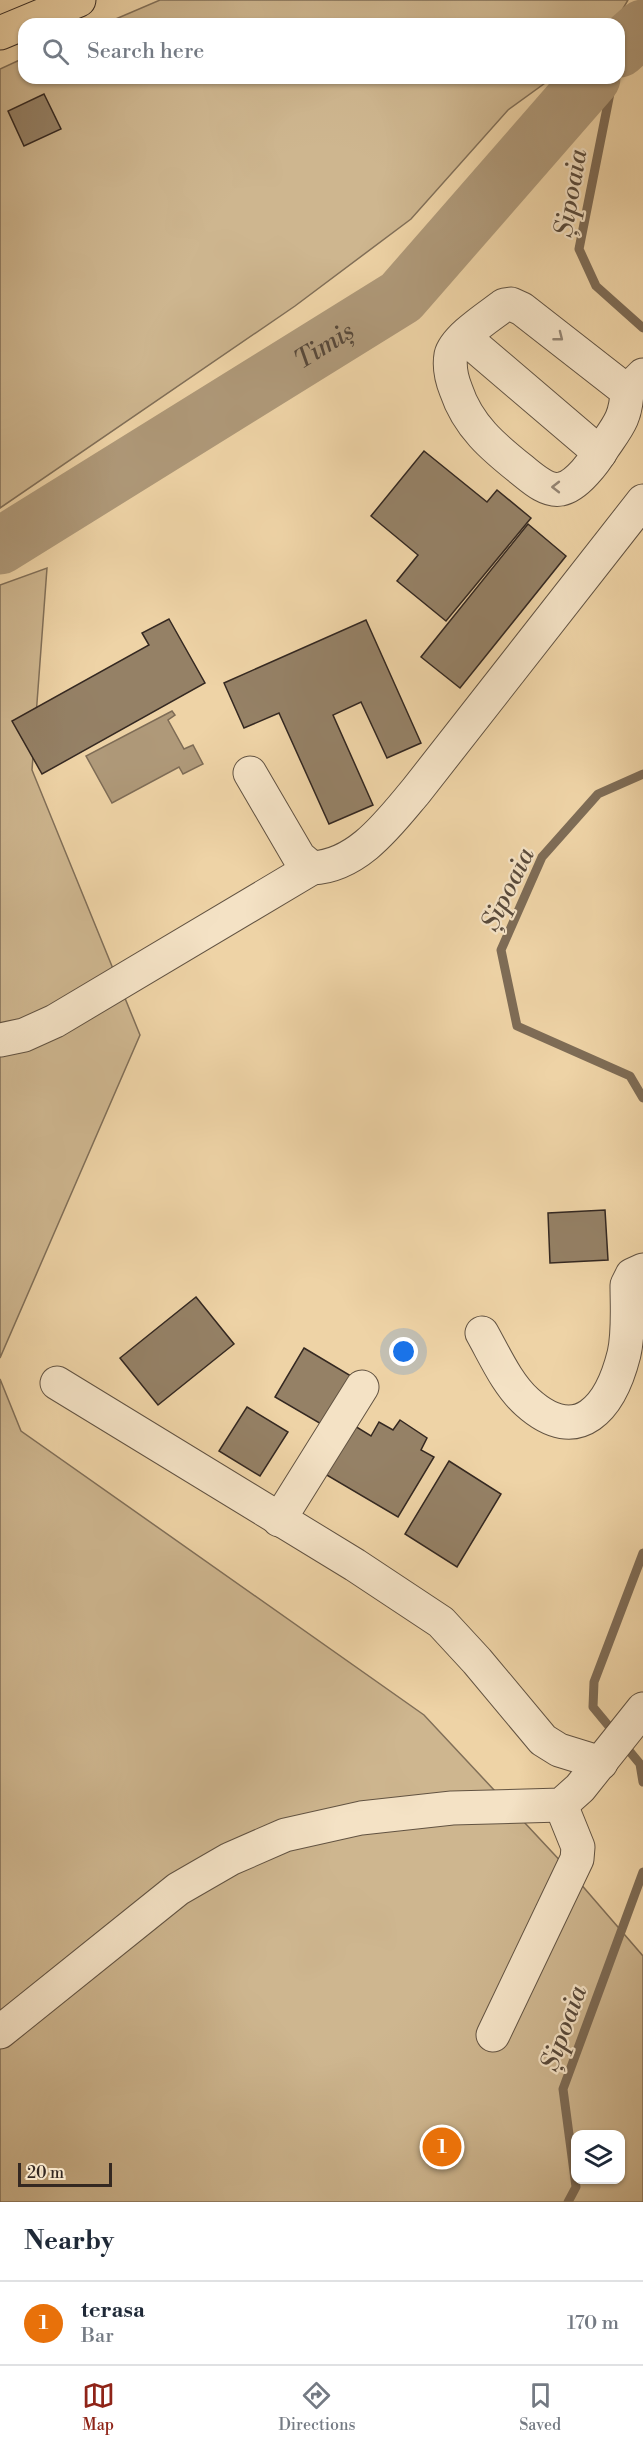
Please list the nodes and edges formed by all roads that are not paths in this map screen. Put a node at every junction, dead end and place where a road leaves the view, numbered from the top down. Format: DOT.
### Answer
graph roads {
  1 [pos="79,0"];
  2 [pos="36,18"];
  3 [pos="18,25"];
  4 [pos="0,33"];
  5 [pos="464,337"];
  6 [pos="635,383"];
  7 [pos="600,453"];
  8 [pos="643,501"];
  9 [pos="250,772"];
  10 [pos="312,868"];
  11 [pos="0,1040"];
  12 [pos="643,1270"];
  13 [pos="482,1333"];
  14 [pos="57,1383"];
  15 [pos="362,1387"];
  16 [pos="279,1520"];
  17 [pos="639,1714"];
  18 [pos="605,1758"];
  19 [pos="561,1805"];
  20 [pos="0,2032"];
  21 [pos="493,2036"];
  1 -- 2 [label="highway"];
  3 -- 4 [label="highway"];
  5 -- 6 [label="street, one-way"];
  5 -- 7 [label="street"];
  7 -- 5 [label="street, one-way"];
  6 -- 7 [label="street"];
  8 -- 10 [label="street"];
  9 -- 10 [label="street"];
  10 -- 11 [label="street"];
  12 -- 13 [label="street"];
  14 -- 16 [label="street"];
  15 -- 16 [label="street"];
  16 -- 18 [label="street"];
  17 -- 18 [label="street"];
  18 -- 19 [label="street"];
  19 -- 20 [label="street"];
  19 -- 21 [label="street"];
}
